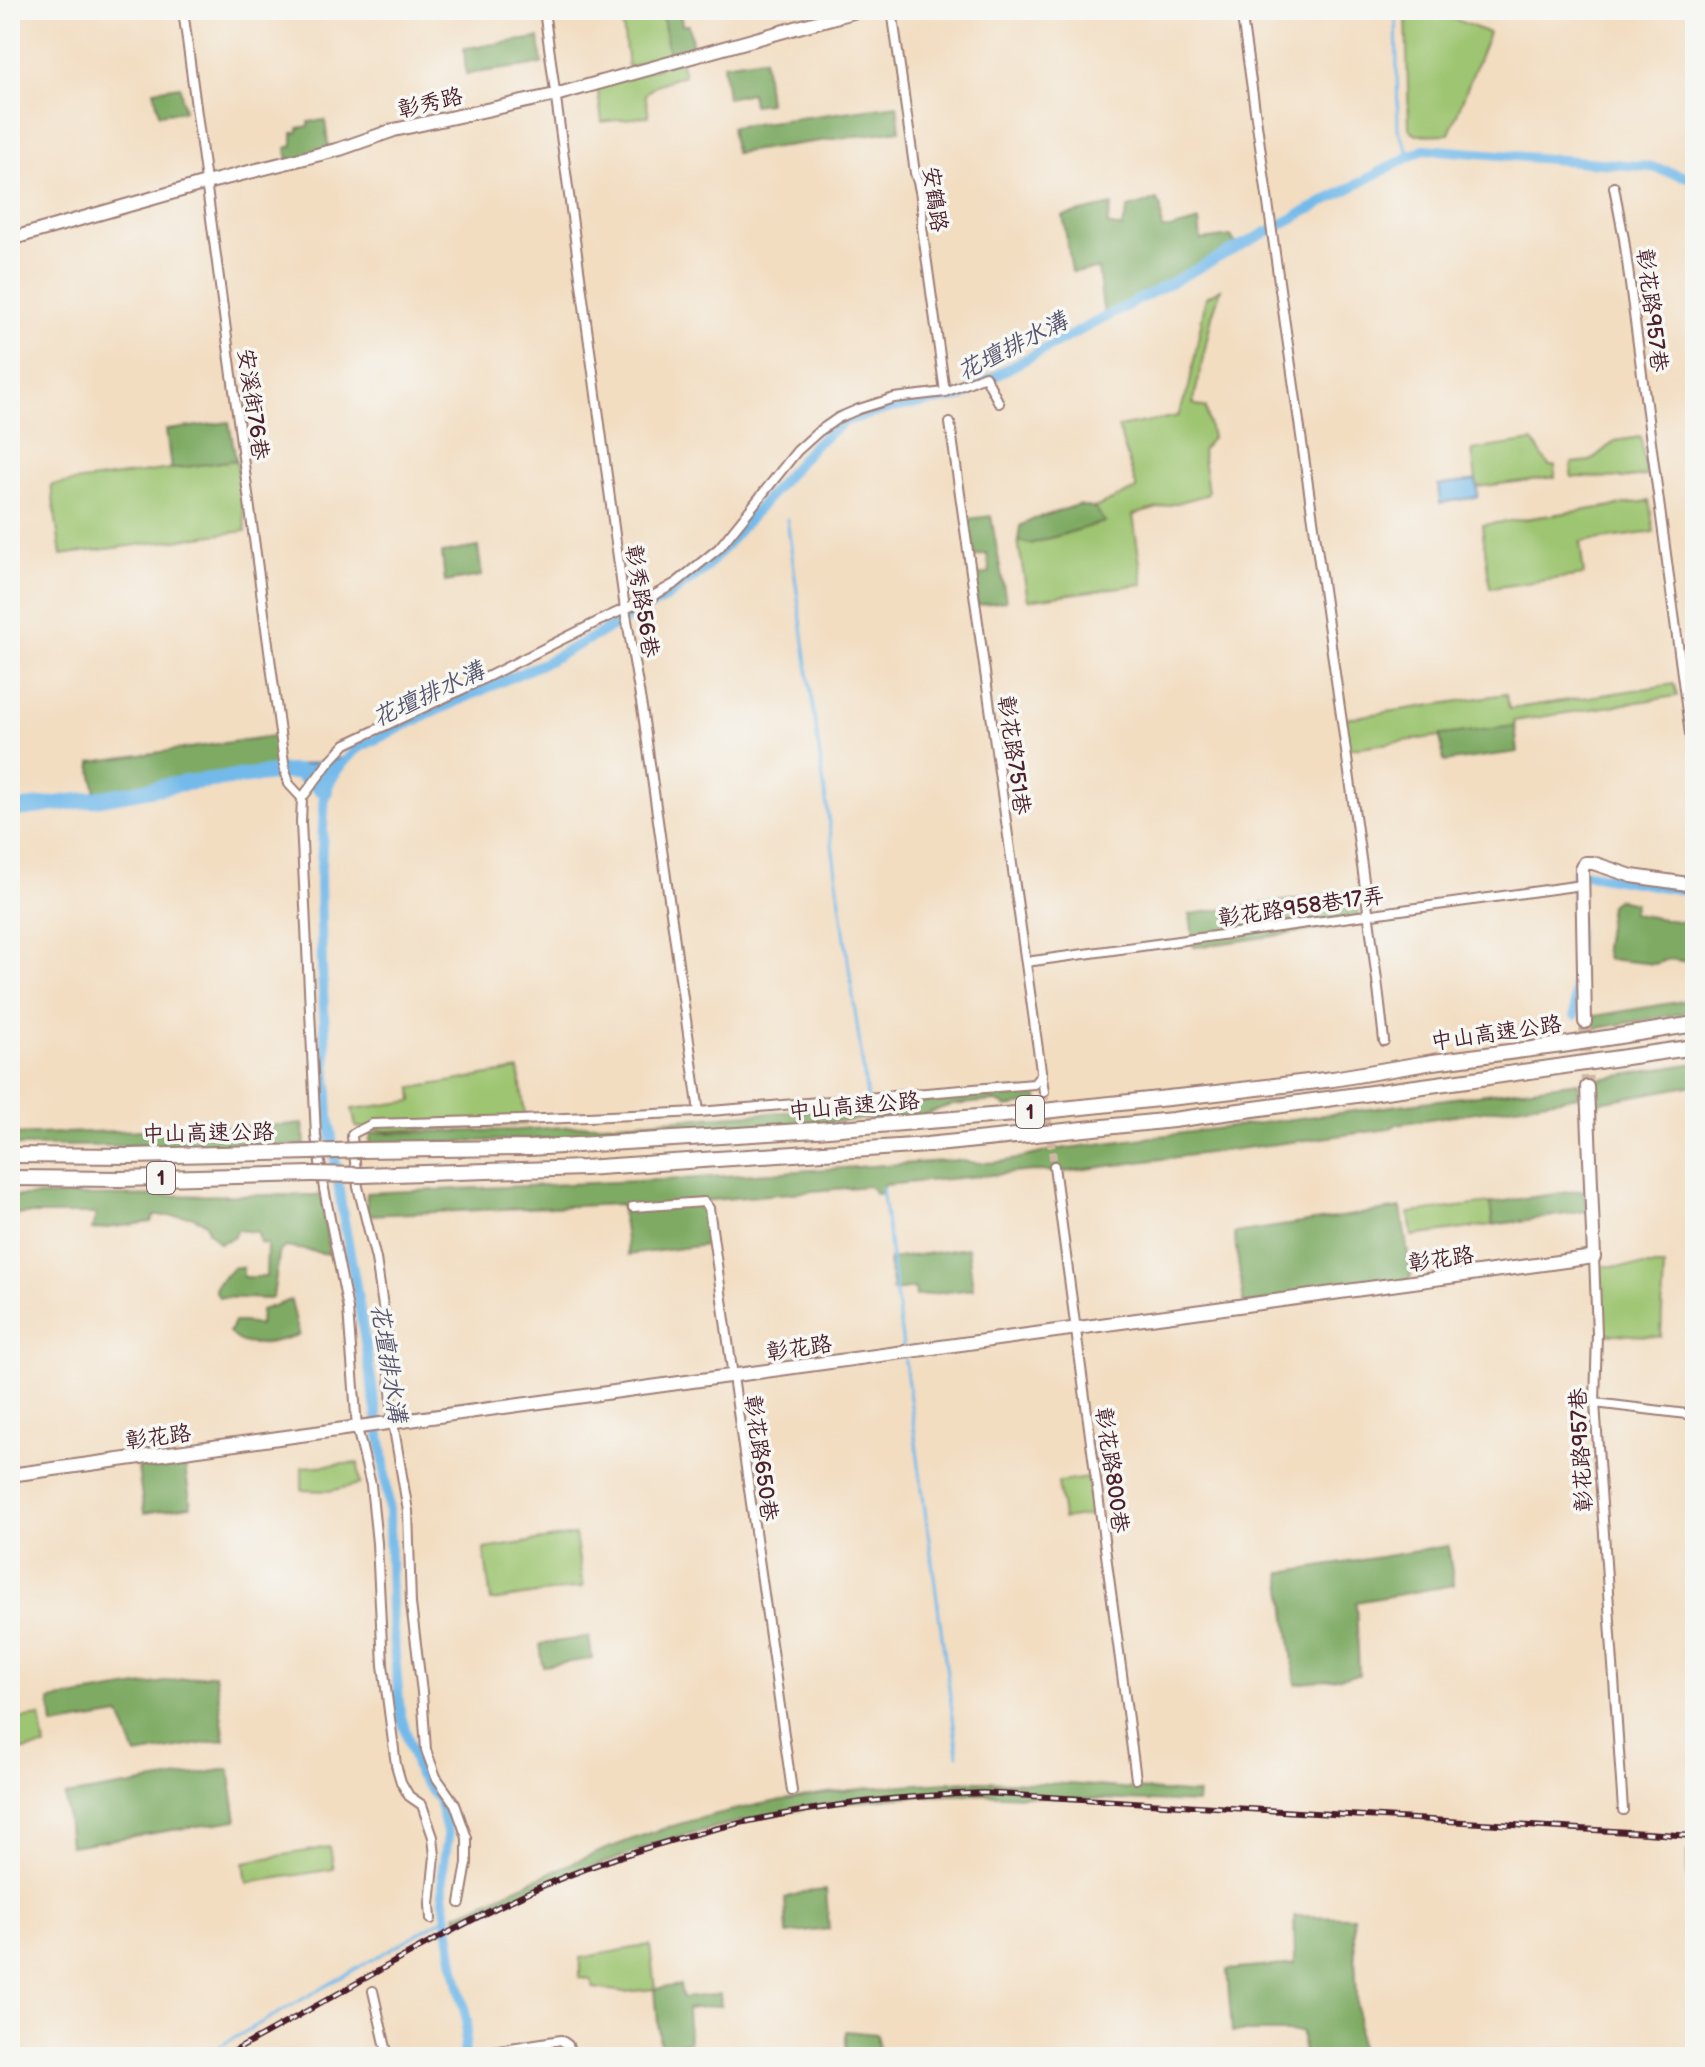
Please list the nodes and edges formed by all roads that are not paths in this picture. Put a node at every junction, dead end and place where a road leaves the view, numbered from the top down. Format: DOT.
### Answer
graph roads {
  1 [pos="183,10"];
  2 [pos="544,10"];
  3 [pos="860,10"];
  4 [pos="892,10"];
  5 [pos="1241,10"];
  6 [pos="555,95"];
  7 [pos="206,183"];
  8 [pos="1614,187"];
  9 [pos="10,239"];
  10 [pos="945,392"];
  11 [pos="999,403"];
  12 [pos="950,423"];
  13 [pos="625,609"];
  14 [pos="1695,772"];
  15 [pos="302,798"];
  16 [pos="1582,885"];
  17 [pos="1695,885"];
  18 [pos="1368,914"];
  19 [pos="1026,962"];
  20 [pos="1585,1022"];
  21 [pos="1695,1024"];
  22 [pos="1384,1041"];
  23 [pos="1695,1047"];
  24 [pos="1042,1074"];
  25 [pos="1587,1087"];
  26 [pos="1044,1092"];
  27 [pos="699,1112"];
  28 [pos="354,1140"];
  29 [pos="10,1155"];
  30 [pos="1054,1166"];
  31 [pos="10,1178"];
  32 [pos="633,1207"];
  33 [pos="1594,1257"];
  34 [pos="1076,1329"];
  35 [pos="732,1376"];
  36 [pos="1595,1403"];
  37 [pos="1695,1415"];
  38 [pos="390,1424"];
  39 [pos="363,1427"];
  40 [pos="10,1475"];
  41 [pos="1136,1779"];
  42 [pos="792,1791"];
  43 [pos="1623,1810"];
  44 [pos="460,1903"];
  45 [pos="431,1919"];
  46 [pos="373,1991"];
  47 [pos="388,2057"];
  48 [pos="484,2057"];
  49 [pos="571,2057"];
  1 -- 7 [label="street, 安溪街76巷"];
  2 -- 6 [label="street, 彰秀路56巷"];
  3 -- 6 [label="street, 彰秀路"];
  4 -- 10 [label="street, 安鶴路"];
  5 -- 18 [label="street"];
  6 -- 7 [label="street, 彰秀路"];
  6 -- 13 [label="street, 彰秀路56巷"];
  7 -- 9 [label="street, 彰秀路"];
  7 -- 15 [label="street, 安溪街76巷"];
  8 -- 14 [label="street, 彰花路957巷"];
  10 -- 11 [label="street"];
  10 -- 13 [label="street"];
  12 -- 19 [label="street, 彰花路751巷"];
  13 -- 15 [label="street"];
  13 -- 27 [label="street, 彰秀路56巷"];
  15 -- 39 [label="street"];
  16 -- 17 [label="street"];
  16 -- 18 [label="street, 彰花路958巷17弄"];
  16 -- 20 [label="street"];
  18 -- 19 [label="street, 彰花路958巷17弄"];
  18 -- 22 [label="street"];
  19 -- 24 [label="street, 彰花路751巷"];
  21 -- 28 [label="highway, 中山高速公路 / 1"];
  23 -- 31 [label="highway, 中山高速公路 / 1, bridge"];
  24 -- 26 [label="street, 彰花路751巷"];
  24 -- 27 [label="street"];
  25 -- 33 [label="street, 彰花路957巷"];
  27 -- 28 [label="street"];
  28 -- 29 [label="highway, 中山高速公路 / 1, bridge"];
  28 -- 38 [label="street"];
  30 -- 34 [label="street, 彰花路800巷"];
  32 -- 35 [label="street, 彰花路650巷"];
  33 -- 34 [label="street, 彰花路"];
  33 -- 36 [label="street, 彰花路957巷"];
  34 -- 35 [label="street, 彰花路"];
  34 -- 41 [label="street, 彰花路800巷"];
  35 -- 38 [label="street, 彰花路"];
  35 -- 42 [label="street, 彰花路650巷"];
  36 -- 37 [label="street"];
  36 -- 43 [label="street, 彰花路957巷"];
  38 -- 39 [label="street, 彰花路"];
  38 -- 44 [label="street"];
  39 -- 40 [label="street, 彰花路"];
  39 -- 45 [label="street"];
  46 -- 47 [label="street"];
  48 -- 49 [label="street"];
}
